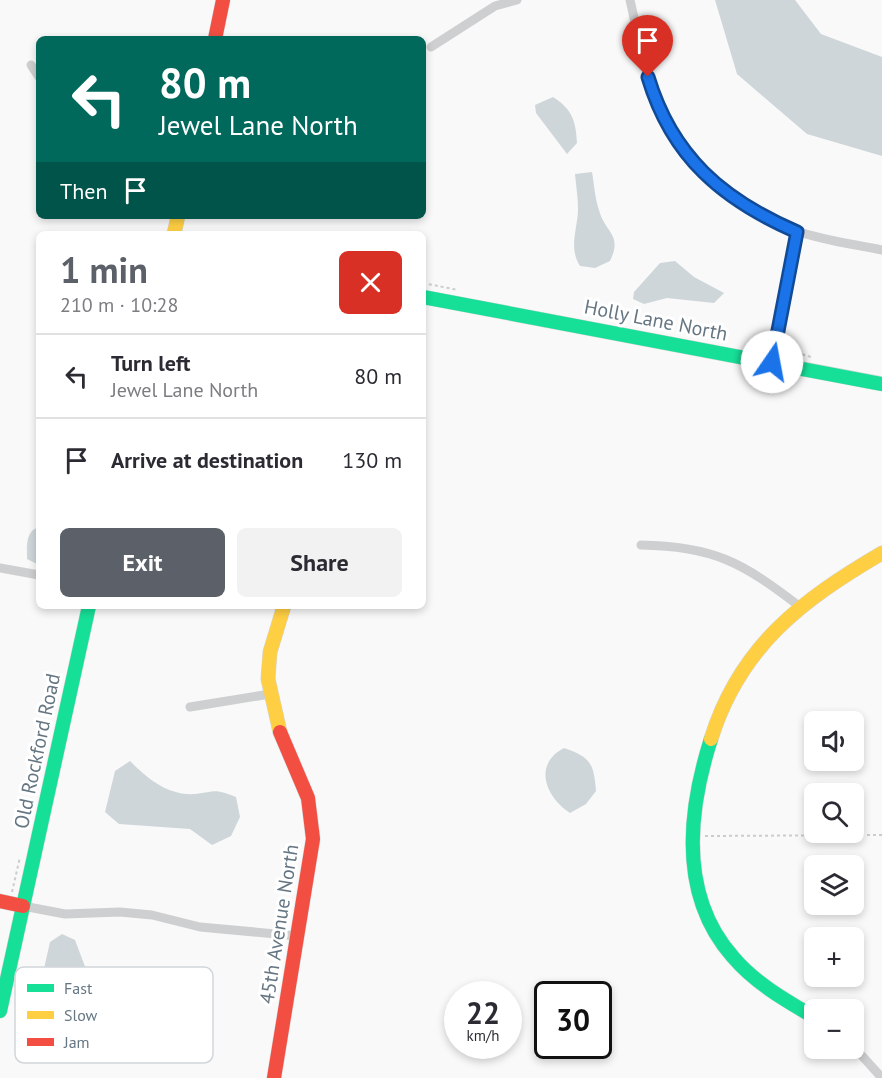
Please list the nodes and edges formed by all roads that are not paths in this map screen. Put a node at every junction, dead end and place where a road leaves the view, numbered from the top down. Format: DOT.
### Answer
graph roads {
  1 [pos="223,0"];
  2 [pos="518,0"];
  3 [pos="630,0"];
  4 [pos="216,36"];
  5 [pos="431,47"];
  6 [pos="31,65"];
  7 [pos="36,72"];
  8 [pos="797,232"];
  9 [pos="882,250"];
  10 [pos="426,298"];
  11 [pos="772,362"];
  12 [pos="882,384"];
  13 [pos="641,545"];
  14 [pos="882,552"];
  15 [pos="0,568"];
  16 [pos="36,574"];
  17 [pos="799,606"];
  18 [pos="88,609"];
  19 [pos="283,609"];
  20 [pos="270,694"];
  21 [pos="190,707"];
  22 [pos="0,901"];
  23 [pos="23,906"];
  24 [pos="298,936"];
  25 [pos="0,1011"];
  26 [pos="804,1011"];
  27 [pos="864,1058"];
  28 [pos="274,1078"];
  29 [pos="882,1078"];
  1 -- 4 [label="street"];
  2 -- 5 [label="street"];
  3 -- 8 [label="street"];
  6 -- 7 [label="street"];
  8 -- 9 [label="street"];
  8 -- 11 [label="street"];
  10 -- 11 [label="street, Holly Lane North"];
  11 -- 12 [label="street, Holly Lane North"];
  13 -- 17 [label="street"];
  14 -- 17 [label="street"];
  15 -- 16 [label="street"];
  17 -- 26 [label="street"];
  18 -- 23 [label="street, Old Rockford Road"];
  19 -- 20 [label="street, 45th Avenue North"];
  20 -- 21 [label="street"];
  20 -- 24 [label="street, 45th Avenue North"];
  22 -- 23 [label="street"];
  23 -- 24 [label="street"];
  23 -- 25 [label="street, Old Rockford Road"];
  24 -- 28 [label="street, 45th Avenue North"];
  27 -- 29 [label="street"];
}
